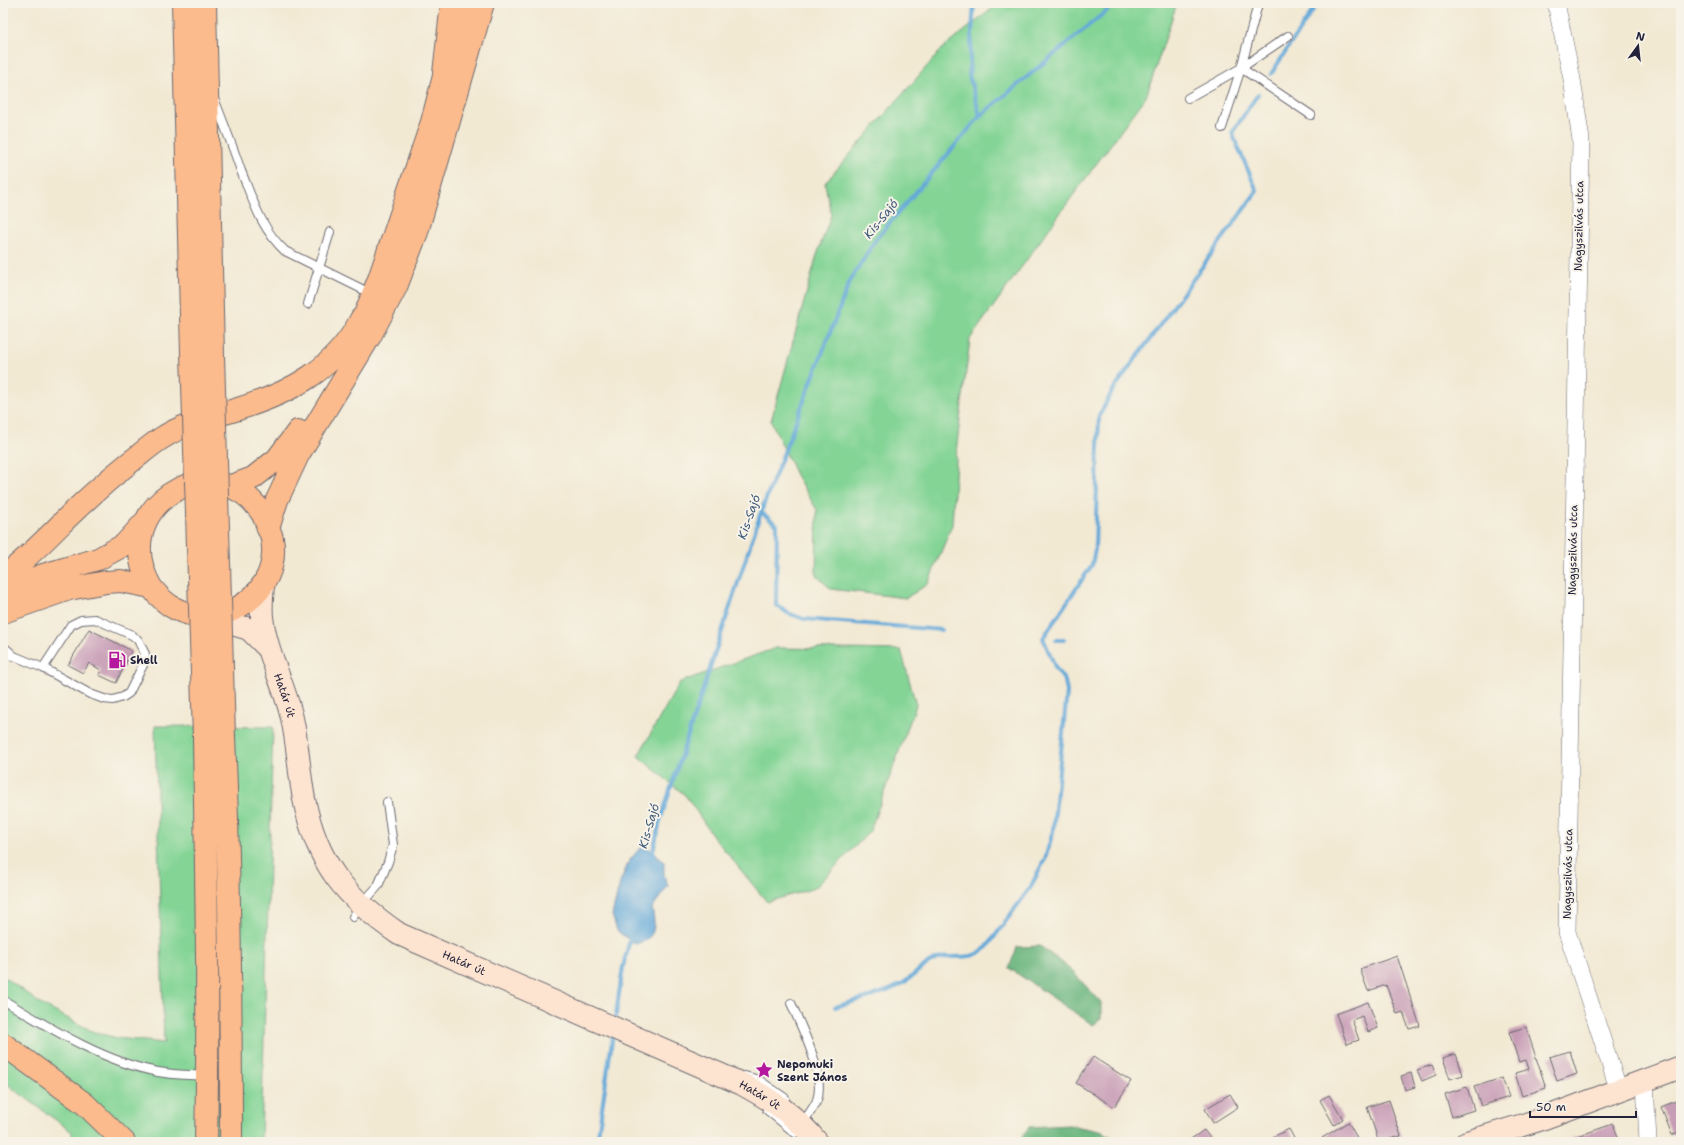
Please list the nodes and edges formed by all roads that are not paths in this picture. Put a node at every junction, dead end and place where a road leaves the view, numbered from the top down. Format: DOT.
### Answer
graph roads {
  1 [pos="183,3"];
  2 [pos="205,3"];
  3 [pos="452,3"];
  4 [pos="463,3"];
  5 [pos="483,3"];
  6 [pos="1556,3"];
  7 [pos="1258,4"];
  8 [pos="1288,36"];
  9 [pos="1241,68"];
  10 [pos="444,73"];
  11 [pos="206,79"];
  12 [pos="1188,98"];
  13 [pos="1311,115"];
  14 [pos="1222,128"];
  15 [pos="330,232"];
  16 [pos="320,268"];
  17 [pos="373,295"];
  18 [pos="308,304"];
  19 [pos="203,354"];
  20 [pos="228,487"];
  21 [pos="146,521"];
  22 [pos="268,529"];
  23 [pos="3,577"];
  24 [pos="263,586"];
  25 [pos="151,587"];
  26 [pos="3,591"];
  27 [pos="3,612"];
  28 [pos="205,616"];
  29 [pos="3,646"];
  30 [pos="268,648"];
  31 [pos="3,655"];
  32 [pos="14,656"];
  33 [pos="43,668"];
  34 [pos="214,737"];
  35 [pos="387,802"];
  36 [pos="357,911"];
  37 [pos="3,1000"];
  38 [pos="791,1003"];
  39 [pos="3,1044"];
  40 [pos="1681,1067"];
  41 [pos="717,1072"];
  42 [pos="208,1076"];
  43 [pos="1645,1082"];
  44 [pos="1619,1091"];
  45 [pos="792,1103"];
  46 [pos="806,1123"];
  47 [pos="124,1142"];
  48 [pos="206,1142"];
  49 [pos="230,1142"];
  50 [pos="817,1142"];
  51 [pos="1468,1142"];
  52 [pos="1648,1142"];
  1 -- 19 [label="main road"];
  2 -- 11 [label="main road"];
  3 -- 10 [label="main road"];
  4 -- 10 [label="main road"];
  5 -- 22 [label="main road"];
  6 -- 44 [label="street, Nagyszilvás utca"];
  7 -- 9 [label="lane"];
  8 -- 9 [label="lane"];
  9 -- 12 [label="lane"];
  9 -- 13 [label="lane"];
  9 -- 14 [label="lane"];
  10 -- 17 [label="main road"];
  11 -- 16 [label="lane"];
  11 -- 19 [label="main road"];
  15 -- 16 [label="lane"];
  16 -- 17 [label="lane"];
  16 -- 18 [label="lane"];
  17 -- 20 [label="main road"];
  17 -- 23 [label="main road"];
  19 -- 34 [label="main road, bridge"];
  20 -- 21 [label="main road"];
  20 -- 22 [label="main road"];
  21 -- 25 [label="main road"];
  21 -- 26 [label="main road"];
  22 -- 24 [label="main road"];
  24 -- 28 [label="main road"];
  24 -- 30 [label="main road, Határ út"];
  25 -- 27 [label="main road"];
  25 -- 28 [label="main road"];
  28 -- 30 [label="main road"];
  29 -- 32 [label="lane"];
  30 -- 36 [label="main road, Határ út"];
  31 -- 32 [label="lane"];
  32 -- 33 [label="lane"];
  33 -- 33 [label="lane"];
  34 -- 42 [label="main road"];
  34 -- 49 [label="main road"];
  35 -- 36 [label="lane"];
  36 -- 41 [label="main road, Határ út"];
  37 -- 42 [label="lane"];
  38 -- 46 [label="lane"];
  39 -- 47 [label="main road"];
  40 -- 43 [label="main road"];
  41 -- 45 [label="lane"];
  41 -- 46 [label="main road, Határ út"];
  42 -- 48 [label="main road"];
  43 -- 44 [label="main road"];
  43 -- 52 [label="street"];
  44 -- 51 [label="main road"];
  46 -- 50 [label="main road, Határ út"];
}
